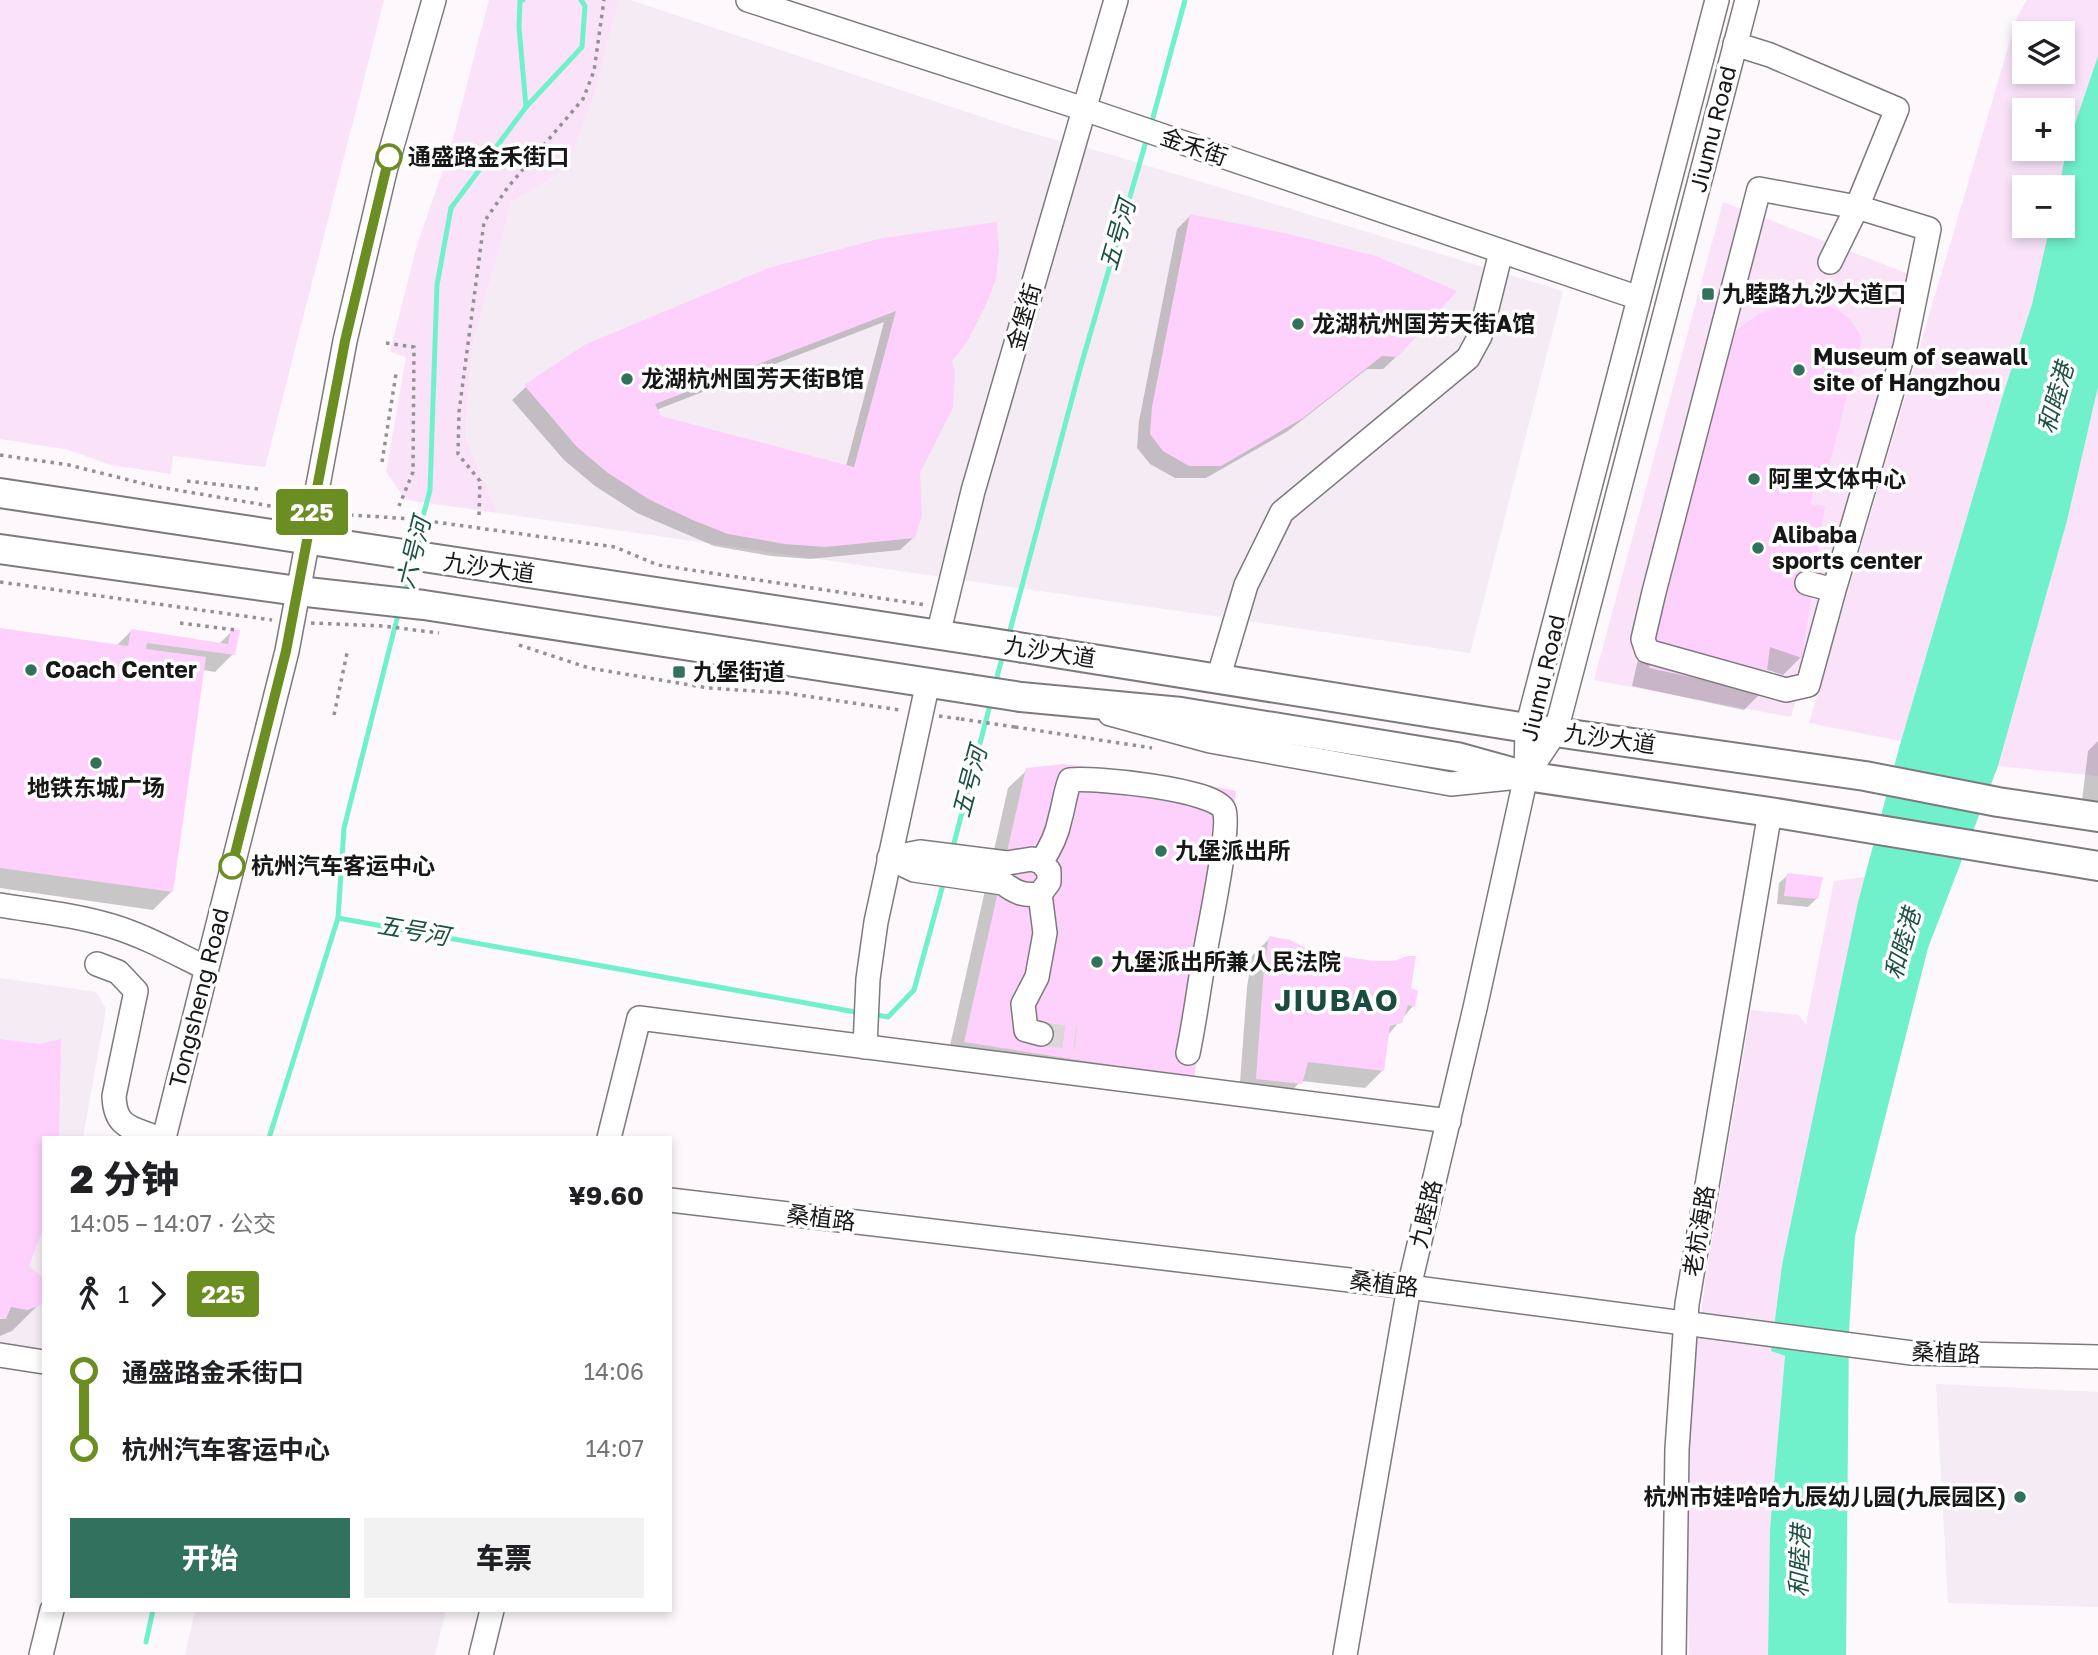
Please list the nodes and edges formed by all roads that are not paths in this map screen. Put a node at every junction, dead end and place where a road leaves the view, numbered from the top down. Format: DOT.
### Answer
graph roads {
  1 [pos="434,0"];
  2 [pos="748,0"];
  3 [pos="1116,0"];
  4 [pos="1717,0"];
  5 [pos="1747,0"];
  6 [pos="1735,44"];
  7 [pos="1084,109"];
  8 [pos="1857,207"];
  9 [pos="1502,252"];
  10 [pos="1830,262"];
  11 [pos="1639,298"];
  12 [pos="0,493"];
  13 [pos="309,526"];
  14 [pos="0,549"];
  15 [pos="1807,583"];
  16 [pos="1834,590"];
  17 [pos="298,591"];
  18 [pos="938,635"];
  19 [pos="1218,678"];
  20 [pos="928,682"];
  21 [pos="1527,728"];
  22 [pos="1556,731"];
  23 [pos="1526,776"];
  24 [pos="1770,812"];
  25 [pos="2098,817"];
  26 [pos="889,858"];
  27 [pos="1041,862"];
  28 [pos="2098,866"];
  29 [pos="960,867"];
  30 [pos="1040,894"];
  31 [pos="0,905"];
  32 [pos="97,964"];
  33 [pos="206,968"];
  34 [pos="1041,1034"];
  35 [pos="865,1047"];
  36 [pos="1188,1053"];
  37 [pos="1449,1121"];
  38 [pos="153,1136"];
  39 [pos="164,1136"];
  40 [pos="610,1136"];
  41 [pos="672,1200"];
  42 [pos="1409,1287"];
  43 [pos="1686,1322"];
  44 [pos="0,1355"];
  45 [pos="2098,1357"];
  46 [pos="42,1362"];
  47 [pos="52,1612"];
  48 [pos="492,1612"];
  49 [pos="41,1655"];
  50 [pos="481,1655"];
  51 [pos="1345,1655"];
  52 [pos="1674,1655"];
  1 -- 13 [label="street, Tongsheng Road"];
  2 -- 7 [label="street, 金禾街"];
  3 -- 7 [label="street, 金堡街"];
  4 -- 11 [label="street, Jiumu Road"];
  5 -- 6 [label="street, Jiumu Road"];
  6 -- 8 [label="street"];
  6 -- 22 [label="street, Jiumu Road"];
  7 -- 9 [label="street, 金禾街"];
  7 -- 18 [label="street, 金堡街"];
  8 -- 10 [label="street"];
  8 -- 16 [label="street"];
  8 -- 16 [label="street"];
  9 -- 11 [label="street, 金禾街"];
  9 -- 19 [label="street"];
  11 -- 21 [label="street, Jiumu Road"];
  12 -- 13 [label="main road, 九沙大道"];
  13 -- 17 [label="street, Tongsheng Road"];
  13 -- 18 [label="main road, 九沙大道"];
  14 -- 17 [label="main road, 九沙大道"];
  15 -- 16 [label="street"];
  17 -- 20 [label="main road, 九沙大道"];
  17 -- 33 [label="street, Tongsheng Road"];
  18 -- 19 [label="main road, 九沙大道, bridge"];
  19 -- 21 [label="main road, 九沙大道"];
  20 -- 23 [label="main road, 九沙大道, bridge"];
  20 -- 26 [label="street"];
  21 -- 22 [label="main road, 九沙大道"];
  21 -- 23 [label="street, Jiumu Road"];
  22 -- 23 [label="street, Jiumu Road"];
  22 -- 25 [label="main road, 九沙大道"];
  23 -- 24 [label="main road, 九沙大道"];
  23 -- 37 [label="street, 九睦路"];
  24 -- 28 [label="main road, 九沙大道"];
  24 -- 43 [label="street, 老杭海路"];
  26 -- 29 [label="street"];
  26 -- 35 [label="street"];
  27 -- 29 [label="street"];
  27 -- 30 [label="street"];
  27 -- 36 [label="street"];
  29 -- 30 [label="street"];
  30 -- 34 [label="street"];
  31 -- 33 [label="street"];
  32 -- 38 [label="street"];
  33 -- 39 [label="street, Tongsheng Road"];
  35 -- 37 [label="street"];
  35 -- 40 [label="street"];
  37 -- 42 [label="street, 九睦路"];
  41 -- 42 [label="street, 桑植路"];
  42 -- 43 [label="street, 桑植路"];
  42 -- 51 [label="street, 九睦路"];
  43 -- 45 [label="street, 桑植路"];
  43 -- 52 [label="street, 老杭海路"];
  44 -- 46 [label="street"];
  47 -- 49 [label="street"];
  48 -- 50 [label="street"];
}
